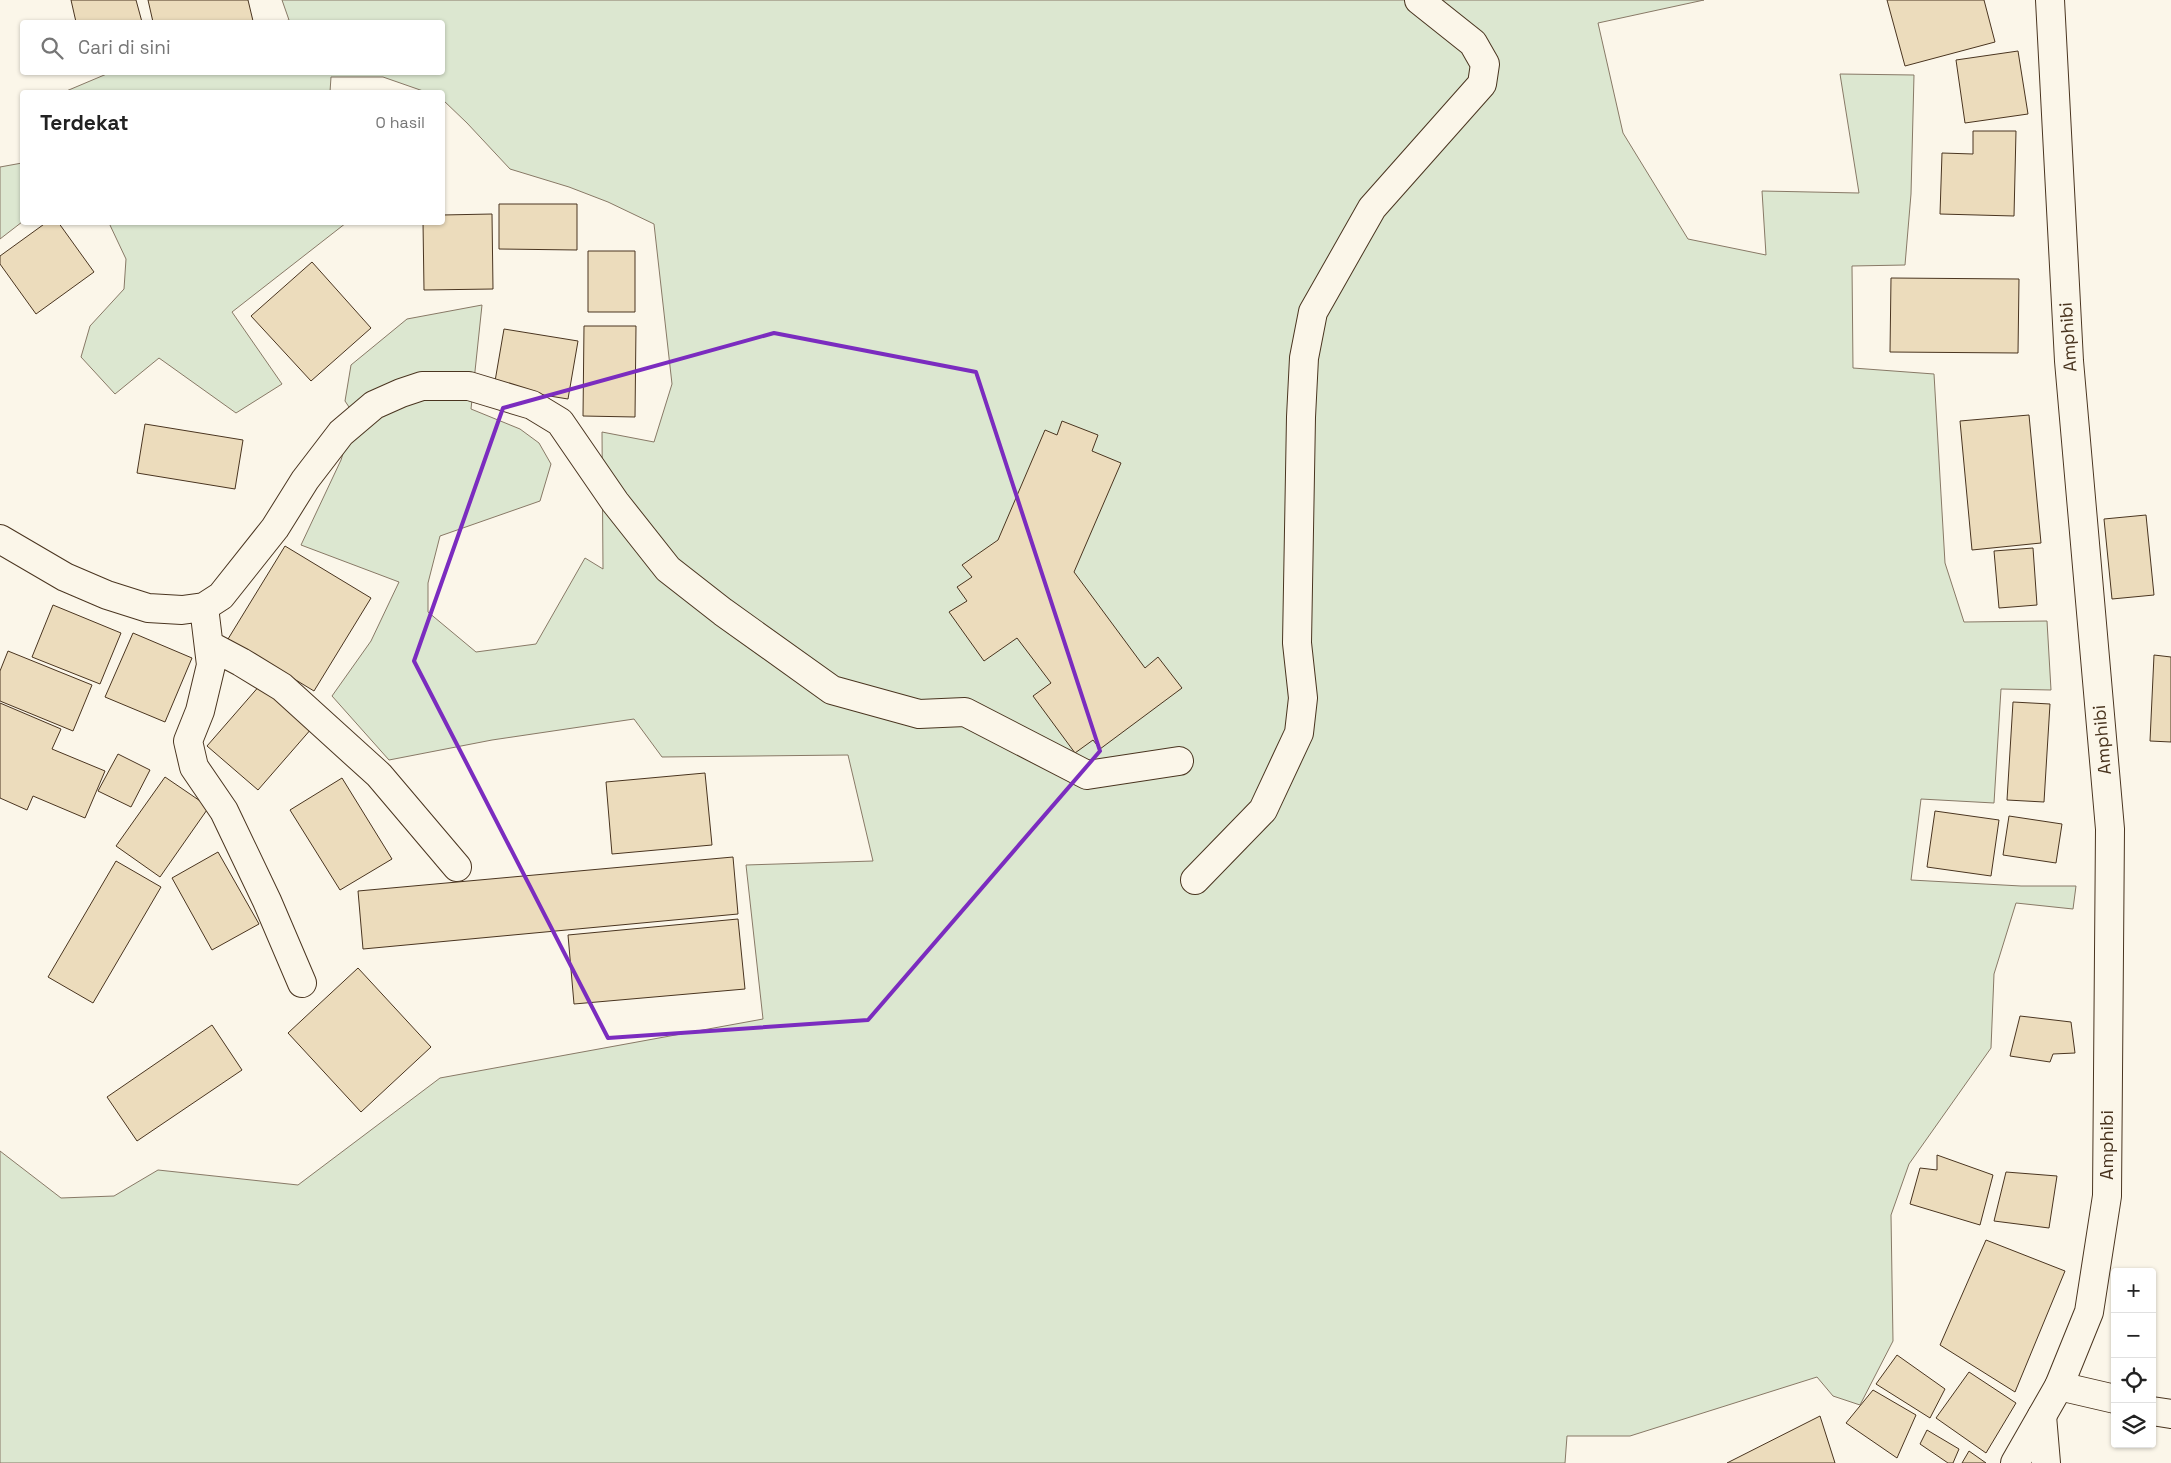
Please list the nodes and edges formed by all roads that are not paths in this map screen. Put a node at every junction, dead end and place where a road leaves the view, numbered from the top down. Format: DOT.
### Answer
graph roads {
  1 [pos="1419,0"];
  2 [pos="2050,0"];
  3 [pos="0,539"];
  4 [pos="204,607"];
  5 [pos="208,646"];
  6 [pos="1179,761"];
  7 [pos="457,867"];
  8 [pos="1195,880"];
  9 [pos="302,983"];
  10 [pos="2058,1386"];
  11 [pos="2111,1398"];
  12 [pos="2156,1412"];
  13 [pos="2171,1414"];
  14 [pos="2042,1416"];
  15 [pos="2015,1463"];
  16 [pos="2046,1463"];
  1 -- 8 [label="street"];
  2 -- 10 [label="street, Amphibi"];
  3 -- 4 [label="street"];
  4 -- 5 [label="street"];
  4 -- 6 [label="street"];
  5 -- 7 [label="street"];
  5 -- 9 [label="street"];
  10 -- 11 [label="street"];
  10 -- 14 [label="street, Amphibi"];
  12 -- 13 [label="street"];
  14 -- 15 [label="street, Amphibi"];
  14 -- 16 [label="street"];
}
